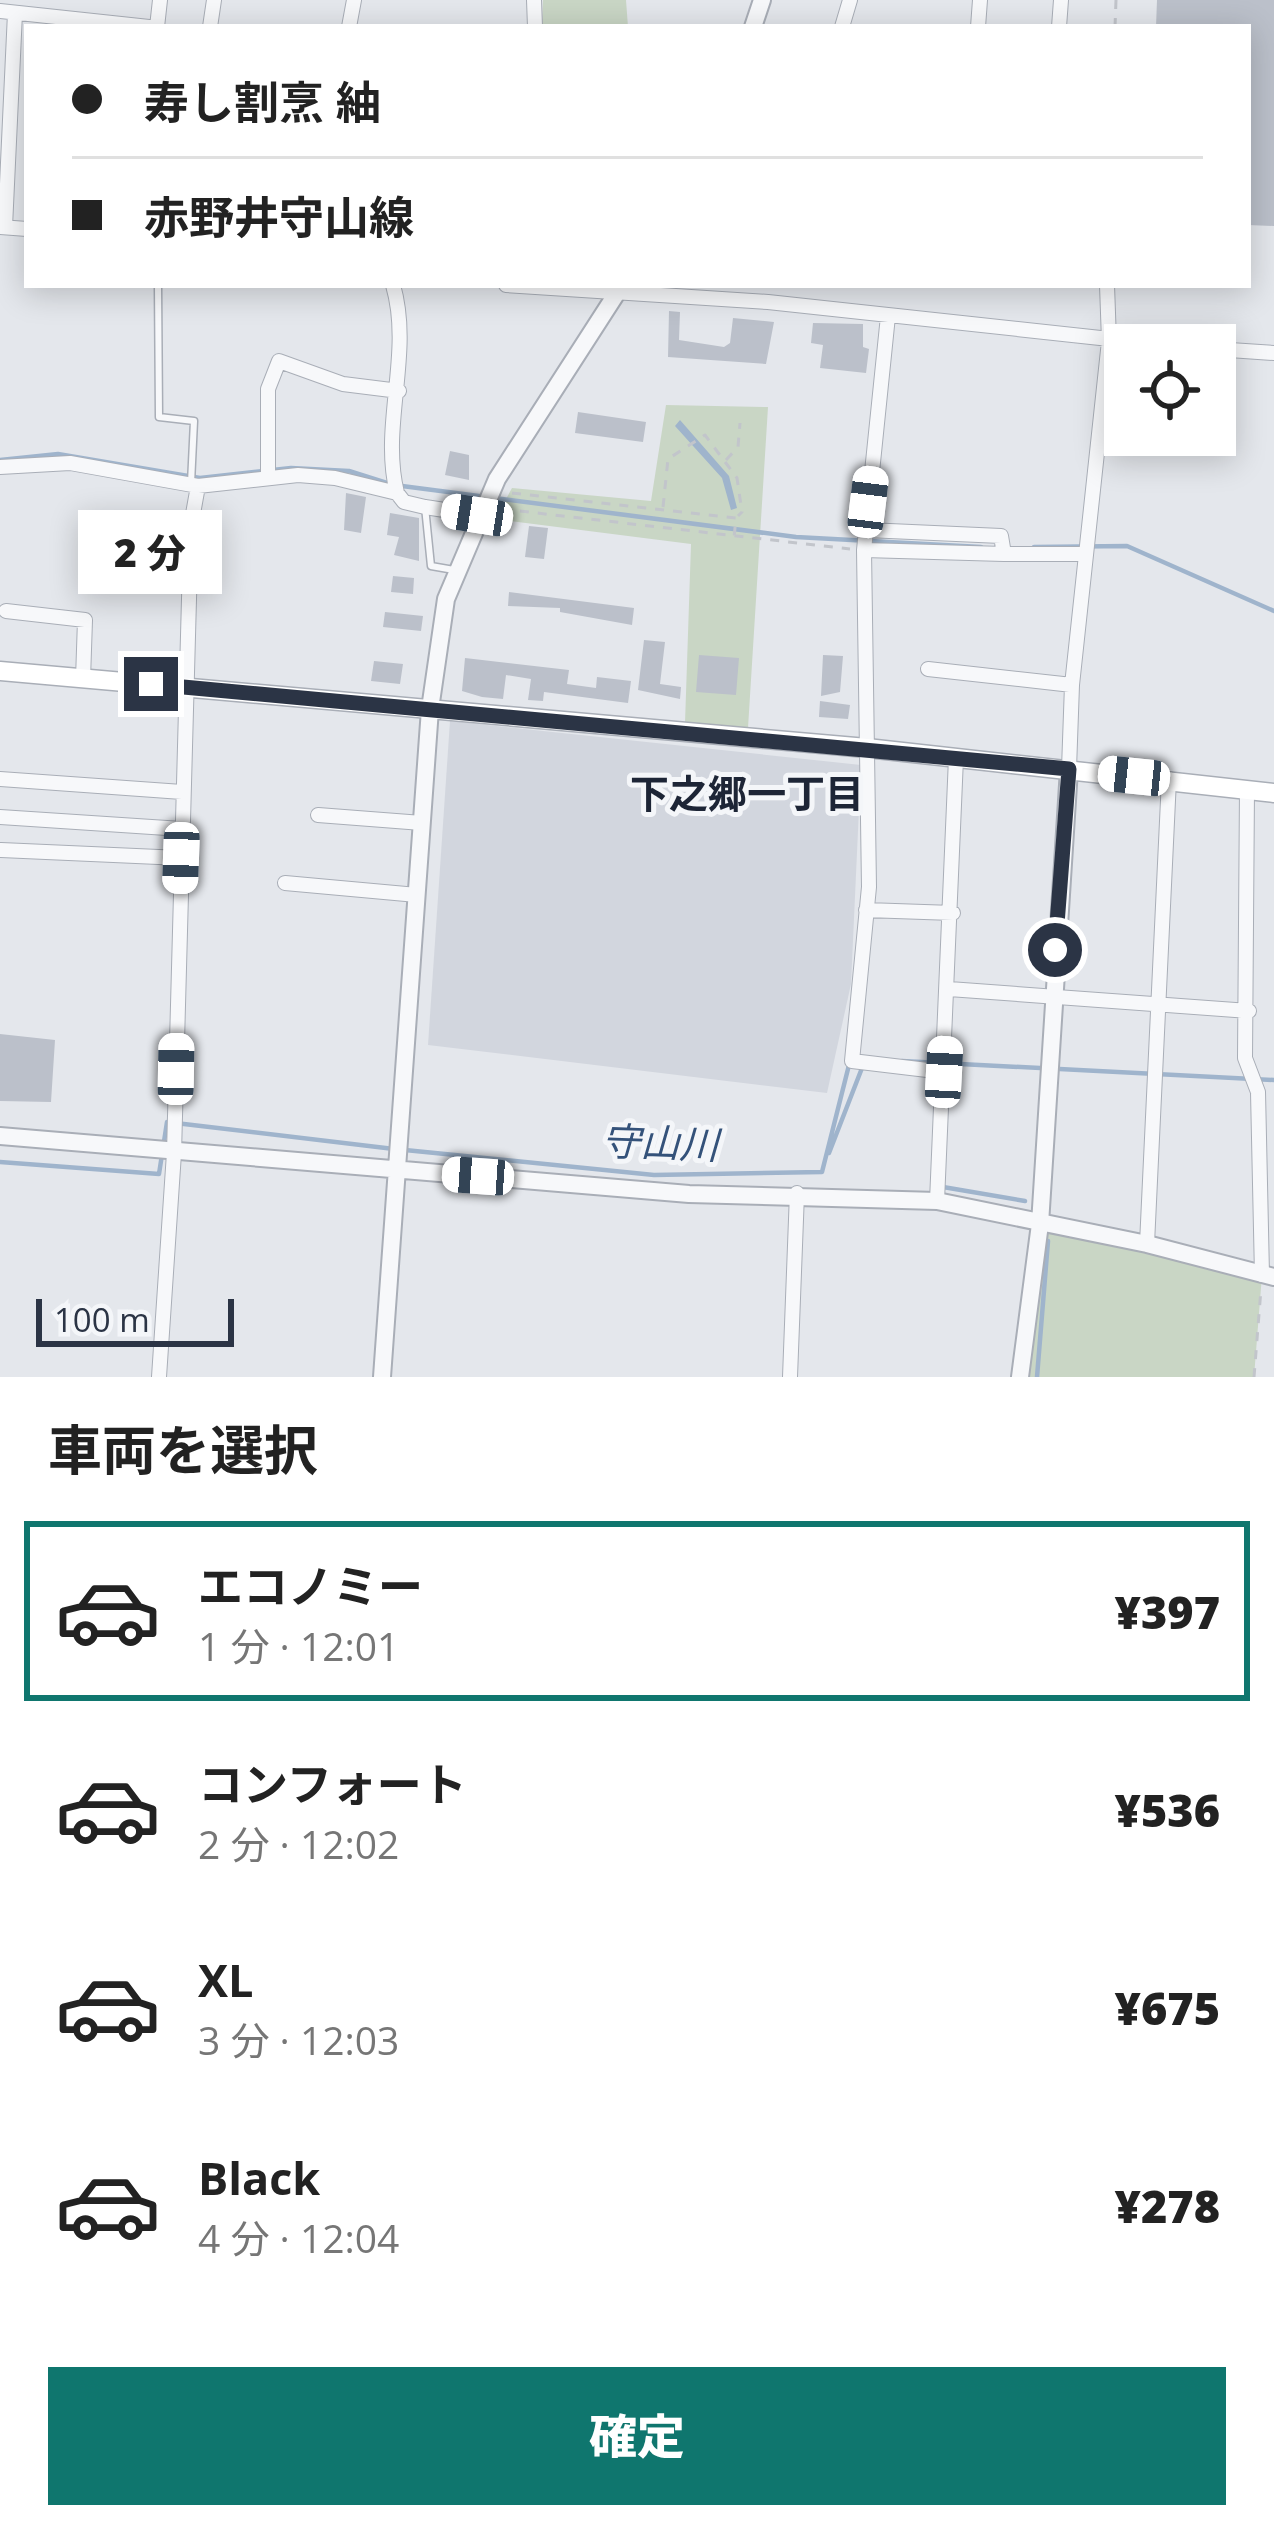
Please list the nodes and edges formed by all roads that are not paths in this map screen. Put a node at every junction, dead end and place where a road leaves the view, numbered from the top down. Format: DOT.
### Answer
graph roads {
  1 [pos="9,9"];
  2 [pos="126,24"];
  3 [pos="12,124"];
  4 [pos="3,227"];
  5 [pos="158,288"];
  6 [pos="394,288"];
  7 [pos="585,288"];
  8 [pos="1107,288"];
  9 [pos="619,289"];
  10 [pos="769,293"];
  11 [pos="888,316"];
  12 [pos="1108,324"];
  13 [pos="1104,340"];
  14 [pos="1236,350"];
  15 [pos="1274,353"];
  16 [pos="1104,385"];
  17 [pos="399,391"];
  18 [pos="0,467"];
  19 [pos="266,471"];
  20 [pos="193,480"];
  21 [pos="396,488"];
  22 [pos="425,507"];
  23 [pos="480,511"];
  24 [pos="867,530"];
  25 [pos="944,534"];
  26 [pos="864,550"];
  27 [pos="945,552"];
  28 [pos="1004,554"];
  29 [pos="1085,554"];
  30 [pos="458,570"];
  31 [pos="6,610"];
  32 [pos="928,670"];
  33 [pos="0,671"];
  34 [pos="83,680"];
  35 [pos="1072,685"];
  36 [pos="185,687"];
  37 [pos="430,710"];
  38 [pos="867,748"];
  39 [pos="956,758"];
  40 [pos="1069,769"];
  41 [pos="0,779"];
  42 [pos="1169,779"];
  43 [pos="1274,788"];
  44 [pos="1247,789"];
  45 [pos="182,792"];
  46 [pos="318,815"];
  47 [pos="0,817"];
  48 [pos="422,824"];
  49 [pos="182,830"];
  50 [pos="1,850"];
  51 [pos="181,858"];
  52 [pos="285,883"];
  53 [pos="417,895"];
  54 [pos="866,910"];
  55 [pos="953,914"];
  56 [pos="949,988"];
  57 [pos="1052,996"];
  58 [pos="1156,1005"];
  59 [pos="1249,1011"];
  60 [pos="944,1072"];
  61 [pos="1266,1091"];
  62 [pos="0,1136"];
  63 [pos="174,1153"];
  64 [pos="394,1169"];
  65 [pos="797,1193"];
  66 [pos="937,1201"];
  67 [pos="1040,1224"];
  68 [pos="1147,1244"];
  69 [pos="1268,1276"];
  70 [pos="160,1377"];
  71 [pos="382,1377"];
  72 [pos="790,1377"];
  73 [pos="1020,1377"];
  1 -- 2 [label="street"];
  1 -- 3 [label="street"];
  3 -- 4 [label="street"];
  5 -- 20 [label="lane"];
  6 -- 17 [label="street"];
  7 -- 9 [label="street"];
  8 -- 12 [label="street"];
  9 -- 10 [label="street"];
  9 -- 23 [label="street"];
  10 -- 11 [label="street"];
  11 -- 13 [label="street"];
  11 -- 24 [label="street"];
  14 -- 15 [label="street"];
  16 -- 29 [label="street"];
  17 -- 19 [label="street"];
  17 -- 21 [label="street"];
  18 -- 20 [label="street"];
  19 -- 20 [label="street"];
  19 -- 21 [label="street"];
  20 -- 36 [label="street"];
  21 -- 22 [label="street"];
  22 -- 23 [label="street"];
  22 -- 30 [label="lane"];
  23 -- 30 [label="street"];
  24 -- 25 [label="street"];
  24 -- 26 [label="street"];
  25 -- 27 [label="street"];
  25 -- 28 [label="street"];
  26 -- 27 [label="street"];
  26 -- 38 [label="street"];
  27 -- 28 [label="street"];
  28 -- 29 [label="street"];
  29 -- 35 [label="street"];
  30 -- 37 [label="street"];
  31 -- 34 [label="street"];
  32 -- 35 [label="street"];
  33 -- 34 [label="main road"];
  34 -- 36 [label="main road"];
  35 -- 40 [label="street"];
  36 -- 37 [label="main road"];
  36 -- 45 [label="street"];
  37 -- 38 [label="main road"];
  37 -- 48 [label="street"];
  38 -- 39 [label="main road"];
  38 -- 54 [label="street"];
  39 -- 40 [label="main road"];
  39 -- 55 [label="street"];
  40 -- 42 [label="main road"];
  40 -- 57 [label="street"];
  41 -- 45 [label="street"];
  42 -- 44 [label="main road"];
  42 -- 58 [label="street"];
  43 -- 44 [label="main road"];
  44 -- 59 [label="street"];
  45 -- 49 [label="street"];
  46 -- 48 [label="street"];
  47 -- 49 [label="street"];
  48 -- 53 [label="street"];
  49 -- 51 [label="street"];
  50 -- 51 [label="street"];
  51 -- 63 [label="street"];
  52 -- 53 [label="street"];
  53 -- 64 [label="street"];
  54 -- 55 [label="street"];
  54 -- 60 [label="street"];
  55 -- 56 [label="street"];
  56 -- 57 [label="street"];
  56 -- 60 [label="street"];
  57 -- 58 [label="street"];
  57 -- 67 [label="street"];
  58 -- 59 [label="street"];
  58 -- 68 [label="street"];
  59 -- 61 [label="street"];
  60 -- 66 [label="street"];
  61 -- 69 [label="street"];
  62 -- 63 [label="street"];
  63 -- 64 [label="street"];
  63 -- 70 [label="street"];
  64 -- 65 [label="street"];
  64 -- 71 [label="street"];
  65 -- 66 [label="street"];
  65 -- 72 [label="street"];
  66 -- 67 [label="street"];
  67 -- 68 [label="street"];
  67 -- 73 [label="street"];
  68 -- 69 [label="street"];
}
